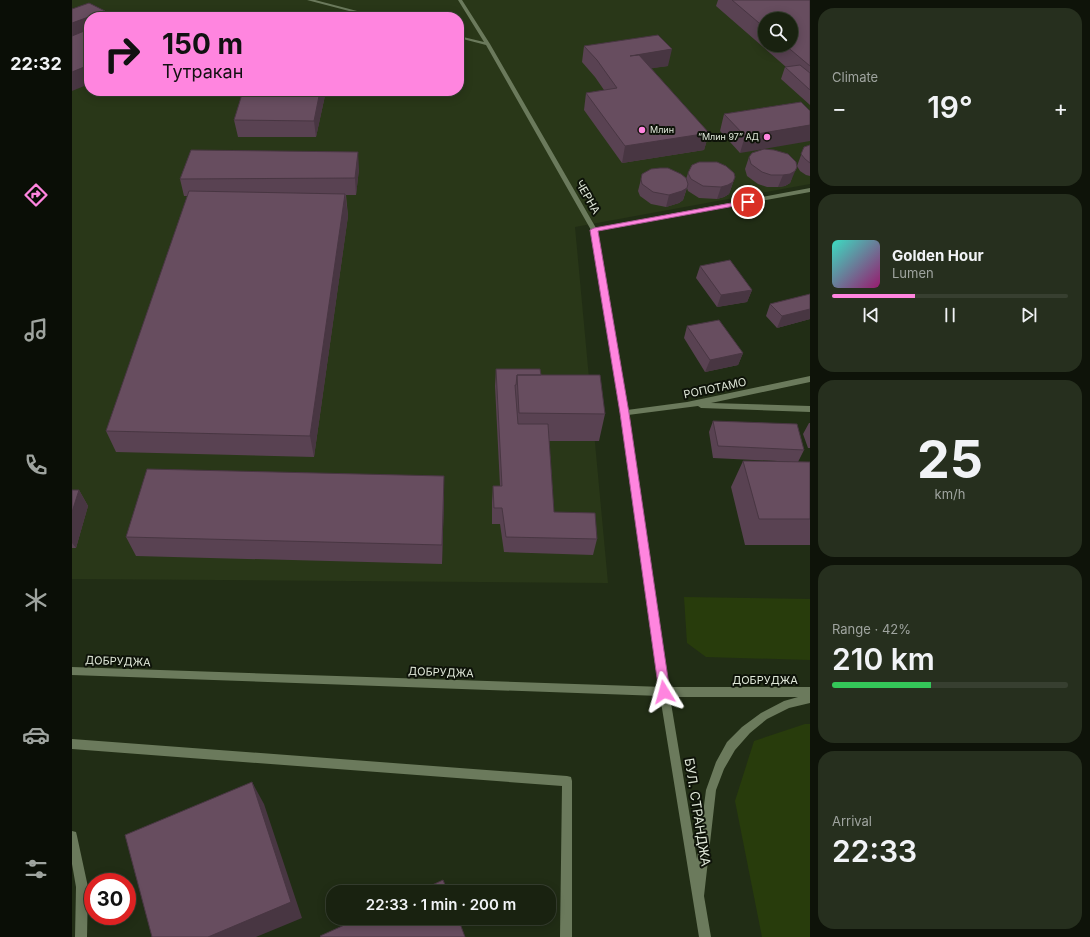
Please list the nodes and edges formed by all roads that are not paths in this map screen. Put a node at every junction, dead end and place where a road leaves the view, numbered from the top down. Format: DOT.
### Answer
graph roads {
  1 [pos="309,0"];
  2 [pos="460,0"];
  3 [pos="358,12"];
  4 [pos="464,38"];
  5 [pos="488,44"];
  6 [pos="810,190"];
  7 [pos="594,230"];
  8 [pos="810,379"];
  9 [pos="687,405"];
  10 [pos="810,409"];
  11 [pos="624,413"];
  12 [pos="72,671"];
  13 [pos="664,692"];
  14 [pos="810,692"];
  15 [pos="810,698"];
  16 [pos="72,744"];
  17 [pos="72,836"];
  18 [pos="698,898"];
  19 [pos="81,937"];
  20 [pos="566,937"];
  21 [pos="705,937"];
  1 -- 3 [label="street"];
  2 -- 5 [label="street, ЧЕРНА"];
  4 -- 5 [label="street"];
  5 -- 7 [label="street, ЧЕРНА"];
  6 -- 7 [label="street"];
  7 -- 11 [label="street, ЧЕРНА"];
  8 -- 9 [label="street, РОПОТАМО"];
  9 -- 10 [label="street"];
  9 -- 11 [label="street, РОПОТАМО"];
  11 -- 13 [label="street, ЧЕРНА"];
  12 -- 13 [label="street, ДОБРУДЖА"];
  13 -- 14 [label="street, ДОБРУДЖА"];
  13 -- 18 [label="street, БУЛ. СТРАНДЖА"];
  15 -- 18 [label="street"];
  16 -- 20 [label="street"];
  17 -- 19 [label="street"];
  18 -- 21 [label="street, БУЛ. СТРАНДЖА"];
}
